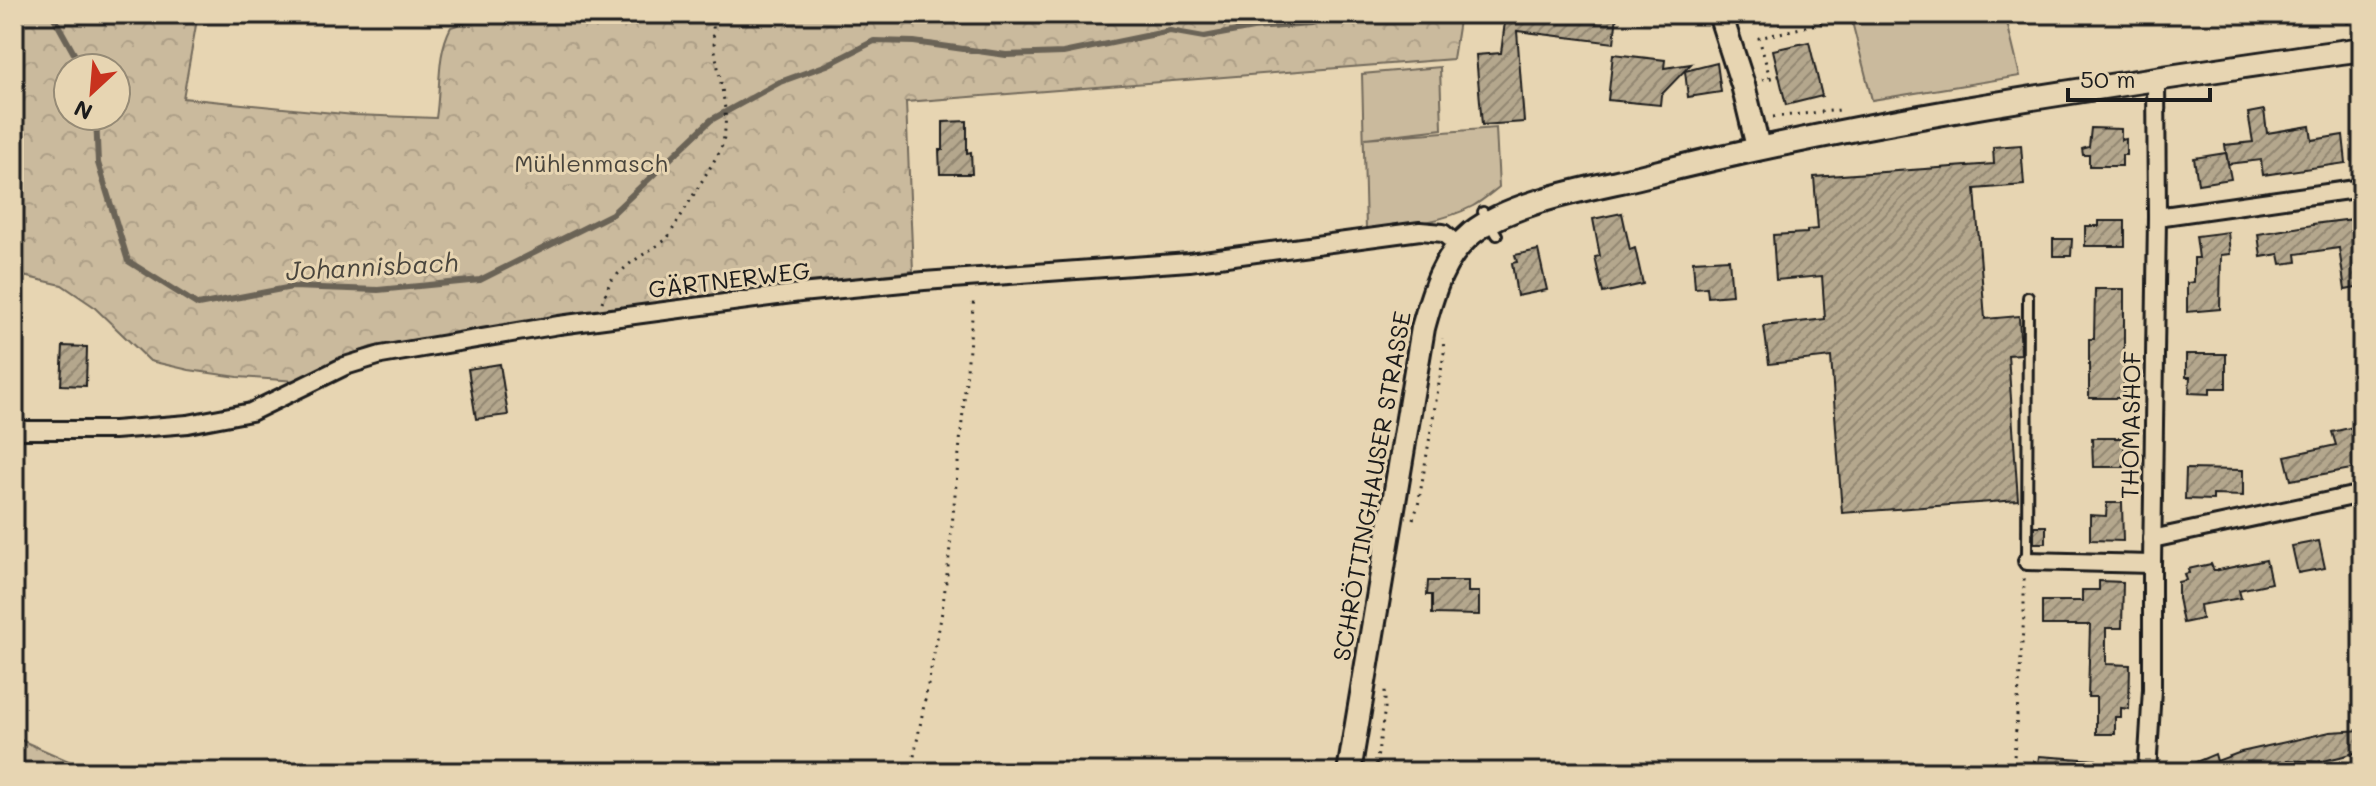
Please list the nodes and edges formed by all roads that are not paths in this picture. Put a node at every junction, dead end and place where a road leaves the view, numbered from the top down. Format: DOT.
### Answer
graph roads {
  1 [pos="1720,14"];
  2 [pos="2355,41"];
  3 [pos="2156,79"];
  4 [pos="1758,147"];
  5 [pos="2362,188"];
  6 [pos="2157,217"];
  7 [pos="1459,246"];
  8 [pos="2028,297"];
  9 [pos="14,430"];
  10 [pos="2362,494"];
  11 [pos="2152,539"];
  12 [pos="2027,561"];
  13 [pos="2152,564"];
  14 [pos="1349,772"];
  15 [pos="2147,772"];
  1 -- 4 [label="main road"];
  2 -- 3 [label="main road, SCHRÖTTINGHAUSER STRASSE"];
  3 -- 4 [label="main road, SCHRÖTTINGHAUSER STRASSE"];
  3 -- 6 [label="street, THOMASHOF"];
  4 -- 7 [label="main road, SCHRÖTTINGHAUSER STRASSE"];
  5 -- 6 [label="street"];
  6 -- 11 [label="street, THOMASHOF"];
  7 -- 9 [label="street, GÄRTNERWEG"];
  7 -- 14 [label="main road, SCHRÖTTINGHAUSER STRASSE"];
  8 -- 12 [label="lane"];
  10 -- 11 [label="street"];
  11 -- 13 [label="street, THOMASHOF"];
  12 -- 13 [label="street"];
  13 -- 15 [label="street, THOMASHOF"];
}
